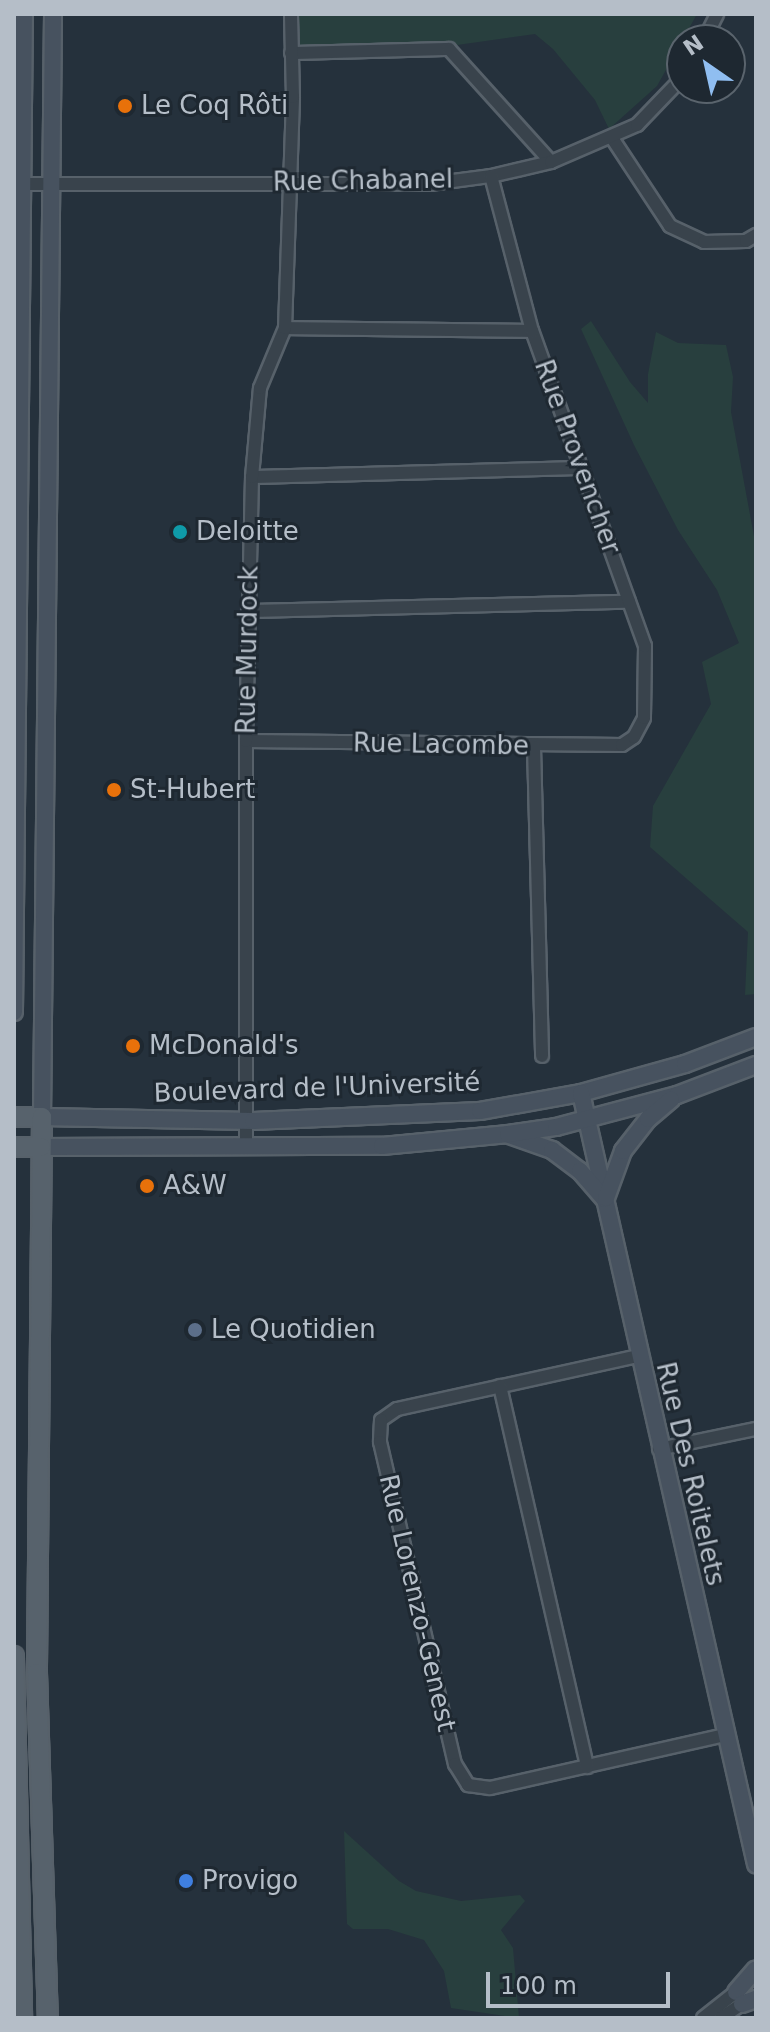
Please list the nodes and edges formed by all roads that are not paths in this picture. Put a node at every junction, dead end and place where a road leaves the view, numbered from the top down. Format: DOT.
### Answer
graph roads {
  1 [pos="24,14"];
  2 [pos="53,14"];
  3 [pos="291,14"];
  4 [pos="291,53"];
  5 [pos="666,95"];
  6 [pos="612,138"];
  7 [pos="551,162"];
  8 [pos="491,176"];
  9 [pos="291,183"];
  10 [pos="18,184"];
  11 [pos="51,184"];
  12 [pos="756,235"];
  13 [pos="285,328"];
  14 [pos="532,331"];
  15 [pos="581,468"];
  16 [pos="252,477"];
  17 [pos="629,602"];
  18 [pos="248,611"];
  19 [pos="634,737"];
  20 [pos="246,741"];
  21 [pos="534,747"];
  22 [pos="14,1012"];
  23 [pos="756,1037"];
  24 [pos="542,1056"];
  25 [pos="756,1065"];
  26 [pos="581,1093"];
  27 [pos="677,1095"];
  28 [pos="14,1117"];
  29 [pos="42,1117"];
  30 [pos="588,1119"];
  31 [pos="247,1121"];
  32 [pos="508,1134"];
  33 [pos="14,1147"];
  34 [pos="41,1147"];
  35 [pos="246,1148"];
  36 [pos="605,1200"];
  37 [pos="638,1356"];
  38 [pos="500,1386"];
  39 [pos="756,1429"];
  40 [pos="659,1449"];
  41 [pos="14,1656"];
  42 [pos="725,1735"];
  43 [pos="587,1767"];
  44 [pos="756,1864"];
  45 [pos="756,1969"];
  46 [pos="756,1978"];
  47 [pos="747,1997"];
  48 [pos="22,2018"];
  49 [pos="48,2018"];
  50 [pos="703,2018"];
  51 [pos="721,2018"];
  1 -- 10 [label="main road"];
  2 -- 11 [label="main road"];
  3 -- 4 [label="street, Rue Murdock"];
  4 -- 7 [label="street"];
  4 -- 9 [label="street, Rue Murdock"];
  5 -- 6 [label="street, Rue Chabanel"];
  6 -- 7 [label="street, Rue Chabanel"];
  6 -- 12 [label="street"];
  7 -- 8 [label="street, Rue Chabanel"];
  8 -- 9 [label="street, Rue Chabanel"];
  8 -- 14 [label="street, Rue Provencher"];
  9 -- 11 [label="street, Rue Chabanel"];
  9 -- 13 [label="street, Rue Murdock"];
  10 -- 11 [label="street, Rue Chabanel"];
  10 -- 22 [label="main road"];
  11 -- 29 [label="main road"];
  13 -- 14 [label="street"];
  13 -- 16 [label="street, Rue Murdock"];
  14 -- 15 [label="street, Rue Provencher"];
  15 -- 16 [label="street"];
  15 -- 17 [label="street, Rue Provencher"];
  16 -- 18 [label="street, Rue Murdock"];
  17 -- 18 [label="street"];
  17 -- 19 [label="street, Rue Provencher"];
  18 -- 20 [label="street, Rue Murdock"];
  19 -- 21 [label="street, Rue Lacombe"];
  20 -- 21 [label="street, Rue Lacombe"];
  20 -- 31 [label="street, Rue Murdock"];
  21 -- 24 [label="street"];
  23 -- 26 [label="main road, Boulevard de l'Université"];
  25 -- 27 [label="main road, Boulevard de l'Université"];
  26 -- 30 [label="main road, Rue Des Roitelets"];
  26 -- 31 [label="main road, Boulevard de l'Université"];
  27 -- 30 [label="main road, Boulevard de l'Université"];
  27 -- 36 [label="main road"];
  28 -- 29 [label="main road, Boulevard de l'Université"];
  29 -- 31 [label="main road, Boulevard de l'Université"];
  29 -- 34 [label="main road"];
  30 -- 32 [label="main road, Boulevard de l'Université"];
  30 -- 36 [label="main road, Rue Des Roitelets"];
  31 -- 35 [label="street, Rue Murdock"];
  32 -- 35 [label="main road, Boulevard de l'Université"];
  32 -- 36 [label="main road"];
  33 -- 34 [label="main road, Boulevard de l'Université"];
  34 -- 35 [label="main road, Boulevard de l'Université"];
  34 -- 49 [label="main road"];
  36 -- 37 [label="main road, Rue Des Roitelets"];
  37 -- 38 [label="street, Rue Lorenzo-Genest"];
  37 -- 40 [label="main road, Rue Des Roitelets"];
  38 -- 43 [label="street"];
  38 -- 43 [label="street, Rue Lorenzo-Genest"];
  39 -- 40 [label="street"];
  40 -- 42 [label="main road, Rue Des Roitelets"];
  41 -- 48 [label="main road"];
  42 -- 43 [label="street, Rue Lorenzo-Genest"];
  42 -- 44 [label="main road, Rue Des Roitelets"];
  45 -- 47 [label="main road"];
  46 -- 47 [label="street"];
  47 -- 50 [label="street"];
  47 -- 51 [label="street"];
}
